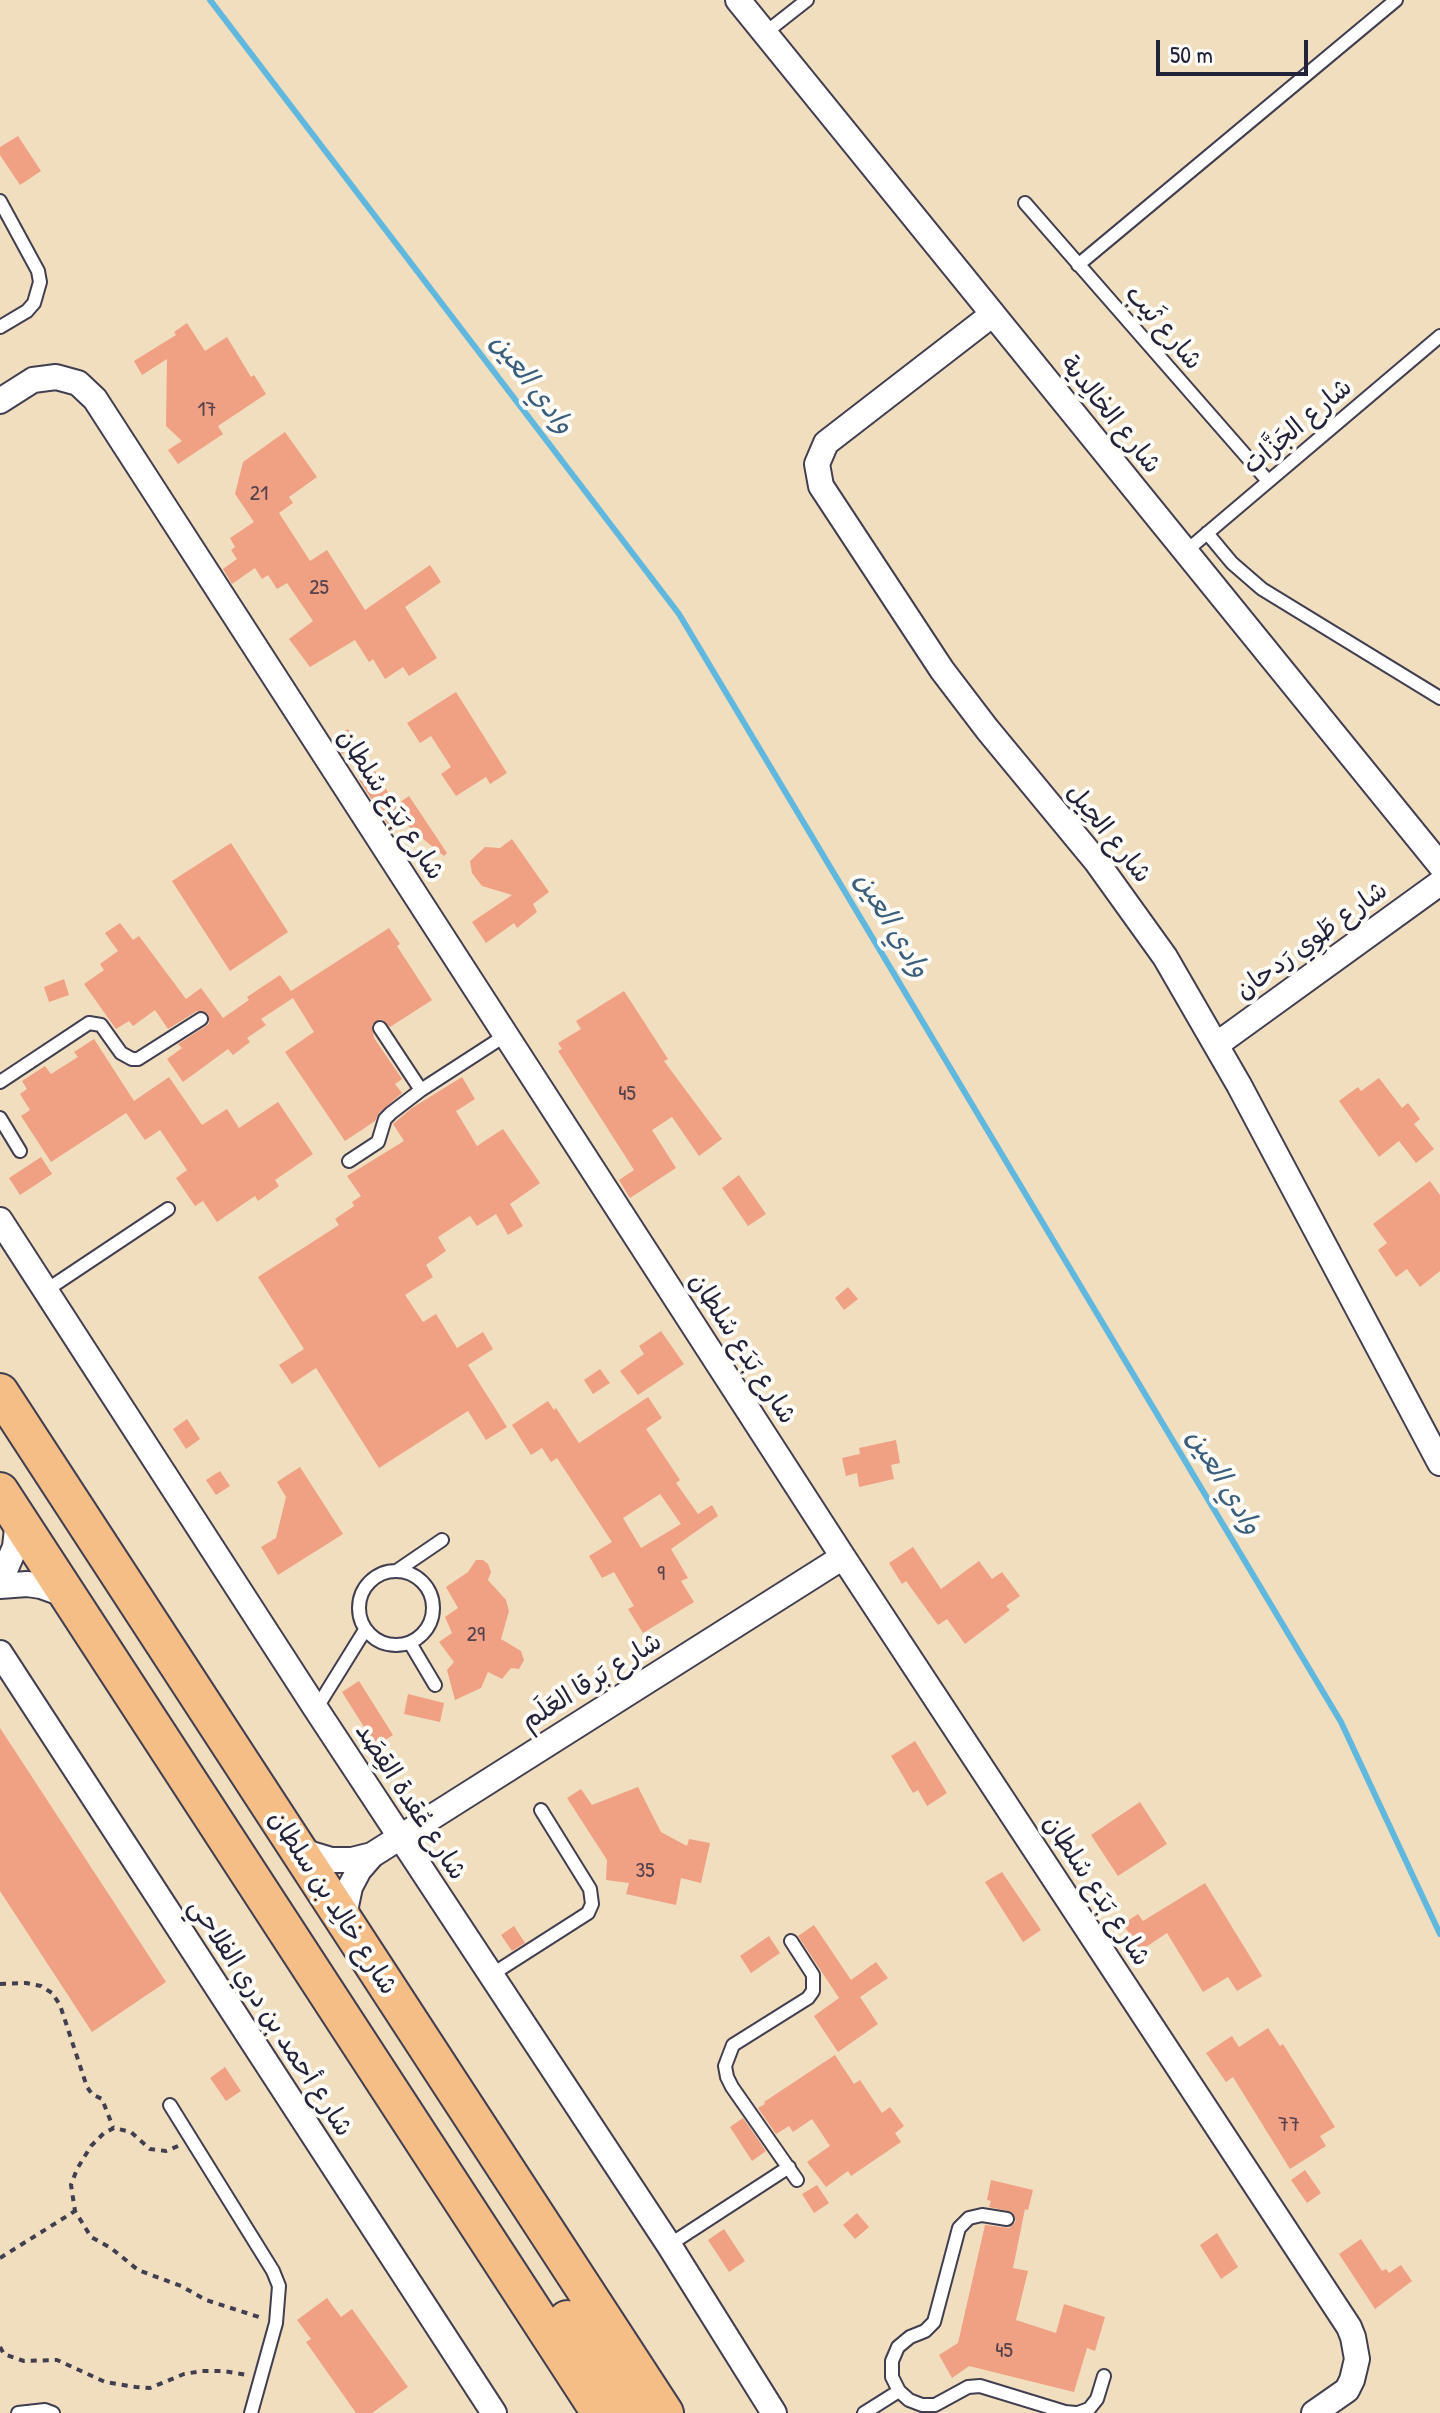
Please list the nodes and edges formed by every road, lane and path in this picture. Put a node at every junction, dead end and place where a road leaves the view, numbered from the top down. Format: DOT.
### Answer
graph roads {
  1 [pos="738,0"];
  2 [pos="807,0"];
  3 [pos="1396,0"];
  4 [pos="765,33"];
  5 [pos="0,201"];
  6 [pos="1025,203"];
  7 [pos="1078,265"];
  8 [pos="993,314"];
  9 [pos="0,327"];
  10 [pos="1440,336"];
  11 [pos="0,401"];
  12 [pos="1268,481"];
  13 [pos="1207,533"];
  14 [pos="1185,552"];
  15 [pos="1440,698"];
  16 [pos="1437,855"];
  17 [pos="1440,883"];
  18 [pos="201,1019"];
  19 [pos="380,1028"];
  20 [pos="506,1035"];
  21 [pos="1216,1045"];
  22 [pos="0,1082"];
  23 [pos="421,1090"];
  24 [pos="0,1118"];
  25 [pos="20,1151"];
  26 [pos="349,1161"];
  27 [pos="168,1209"];
  28 [pos="0,1220"];
  29 [pos="45,1291"];
  30 [pos="0,1392"];
  31 [pos="11,1418"];
  32 [pos="1440,1463"];
  33 [pos="9,1505"];
  34 [pos="442,1540"];
  35 [pos="843,1557"];
  36 [pos="398,1570"];
  37 [pos="0,1584"];
  38 [pos="69,1596"];
  39 [pos="365,1630"];
  40 [pos="410,1643"];
  41 [pos="0,1653"];
  42 [pos="435,1685"];
  43 [pos="316,1709"];
  44 [pos="541,1810"];
  45 [pos="400,1838"];
  46 [pos="294,1844"];
  47 [pos="372,1855"];
  48 [pos="347,1925"];
  49 [pos="791,1941"];
  50 [pos="491,1975"];
  51 [pos="0,1984"];
  52 [pos="170,2105"];
  53 [pos="114,2128"];
  54 [pos="190,2137"];
  55 [pos="789,2167"];
  56 [pos="797,2180"];
  57 [pos="452,2186"];
  58 [pos="75,2211"];
  59 [pos="1007,2219"];
  60 [pos="669,2245"];
  61 [pos="0,2258"];
  62 [pos="276,2323"];
  63 [pos="0,2347"];
  64 [pos="1104,2376"];
  65 [pos="260,2378"];
  66 [pos="899,2391"];
  67 [pos="18,2413"];
  68 [pos="53,2413"];
  69 [pos="251,2413"];
  70 [pos="494,2413"];
  71 [pos="600,2413"];
  72 [pos="632,2413"];
  73 [pos="665,2413"];
  74 [pos="774,2413"];
  75 [pos="864,2413"];
  76 [pos="1077,2413"];
  77 [pos="1314,2413"];
  1 -- 4 [label="street, شارع الخالِدية"];
  2 -- 4 [label="lane"];
  3 -- 7 [label="lane"];
  4 -- 8 [label="street, شارع الخالِدية"];
  5 -- 9 [label="lane"];
  6 -- 7 [label="lane, شارع ثَيب"];
  7 -- 12 [label="lane, شارع ثَيب"];
  8 -- 14 [label="street, شارع الخالِدية"];
  8 -- 21 [label="street, شارع الحِيل"];
  10 -- 12 [label="lane, شارع الجَزَّات"];
  11 -- 20 [label="street, شارع بَدَع سُلطان"];
  12 -- 13 [label="lane, شارع الجَزَّات"];
  13 -- 14 [label="lane, شارع الجَزَّات"];
  13 -- 15 [label="lane"];
  14 -- 16 [label="street, شارع الخالِدية"];
  17 -- 21 [label="street, شارع طَوِي رَدحان"];
  18 -- 22 [label="lane"];
  19 -- 23 [label="lane"];
  20 -- 23 [label="lane"];
  20 -- 35 [label="street, شارع بَدَع سُلطان"];
  21 -- 32 [label="street, شارع الحِيل"];
  23 -- 26 [label="lane"];
  24 -- 25 [label="lane"];
  27 -- 29 [label="lane"];
  28 -- 29 [label="street, شارع عُقدة القِصَد"];
  29 -- 43 [label="street, شارع عُقدة القِصَد"];
  30 -- 31 [label="main road, شارع خالِد بن سلطان"];
  31 -- 46 [label="main road, شارع خالِد بن سلطان"];
  33 -- 37 [label="street"];
  33 -- 38 [label="main road, شارع خالِد بن سلطان"];
  34 -- 36 [label="lane"];
  35 -- 45 [label="street, شارع بَرقا العَلَم"];
  35 -- 77 [label="street, شارع بَدَع سُلطان"];
  36 -- 39 [label="lane"];
  36 -- 40 [label="lane"];
  37 -- 38 [label="street"];
  38 -- 57 [label="main road, شارع خالِد بن سلطان"];
  39 -- 40 [label="lane"];
  39 -- 43 [label="lane"];
  40 -- 42 [label="lane"];
  41 -- 70 [label="street, شارع أحمد بن دري الفلاحي"];
  43 -- 45 [label="street, شارع عُقدة القِصَد"];
  44 -- 50 [label="lane"];
  45 -- 47 [label="street, شارع بَرقا العَلَم"];
  45 -- 50 [label="street, شارع عُقدة القِصَد"];
  46 -- 47 [label="street, شارع بَرقا العَلَم"];
  46 -- 48 [label="main road, شارع خالِد بن سلطان"];
  47 -- 48 [label="street, شارع بَرقا العَلَم"];
  48 -- 73 [label="main road, شارع خالِد بن سلطان"];
  49 -- 55 [label="lane"];
  50 -- 60 [label="street, شارع عُقدة القِصَد"];
  51 -- 53 [label="path"];
  52 -- 54 [label="lane"];
  53 -- 54 [label="path"];
  53 -- 58 [label="path"];
  54 -- 62 [label="lane"];
  55 -- 56 [label="lane"];
  55 -- 60 [label="lane"];
  57 -- 71 [label="main road, شارع خالِد بن سلطان"];
  57 -- 72 [label="main road"];
  58 -- 61 [label="path"];
  58 -- 62 [label="path"];
  59 -- 66 [label="lane"];
  60 -- 74 [label="street, شارع عُقدة القِصَد"];
  62 -- 65 [label="lane"];
  63 -- 65 [label="path"];
  64 -- 76 [label="lane"];
  65 -- 69 [label="lane"];
  66 -- 75 [label="lane"];
  66 -- 76 [label="lane"];
  67 -- 68 [label="lane"];
}
